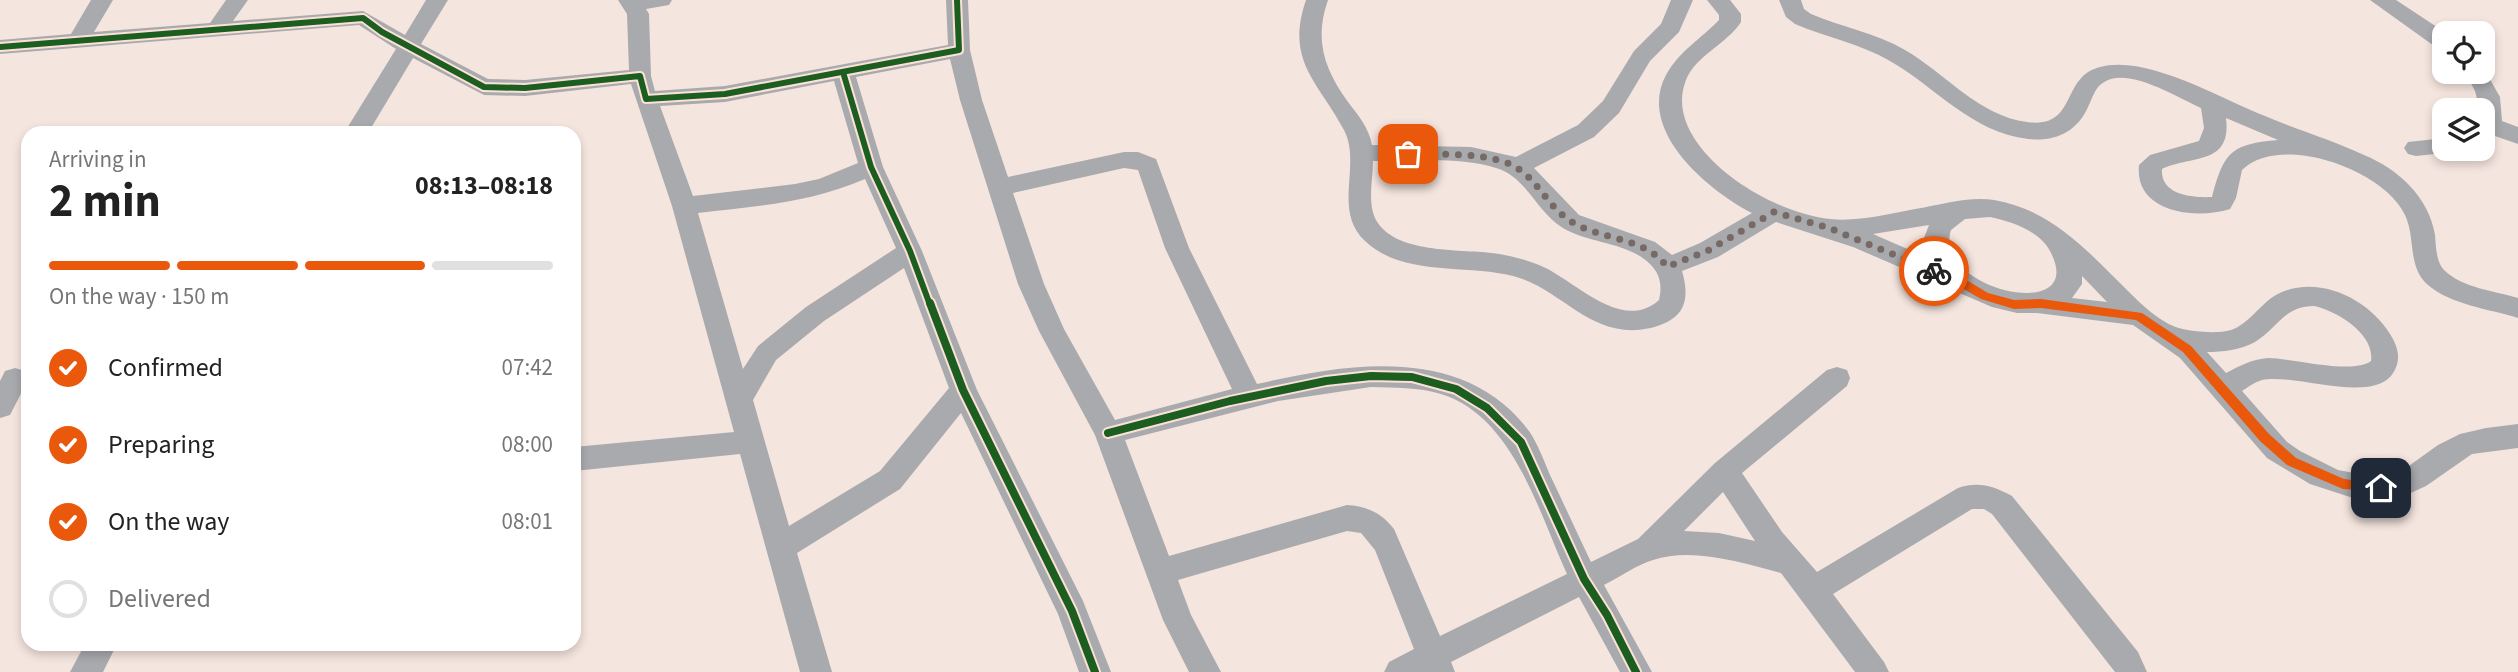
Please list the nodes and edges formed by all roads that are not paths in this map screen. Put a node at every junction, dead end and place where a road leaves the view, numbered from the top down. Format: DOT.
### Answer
graph roads {
  1 [pos="102,0"];
  2 [pos="237,0"];
  3 [pos="437,0"];
  4 [pos="661,0"];
  5 [pos="957,0"];
  6 [pos="1317,0"];
  7 [pos="1682,0"];
  8 [pos="1718,0"];
  9 [pos="1790,0"];
  10 [pos="2381,0"];
  11 [pos="631,2"];
  12 [pos="357,9"];
  13 [pos="217,29"];
  14 [pos="2432,34"];
  15 [pos="78,41"];
  16 [pos="408,45"];
  17 [pos="0,47"];
  18 [pos="959,50"];
  19 [pos="844,72"];
  20 [pos="643,88"];
  21 [pos="2212,104"];
  22 [pos="360,126"];
  23 [pos="2495,129"];
  24 [pos="2518,136"];
  25 [pos="2432,147"];
  26 [pos="2416,148"];
  27 [pos="2327,150"];
  28 [pos="1363,153"];
  29 [pos="871,167"];
  30 [pos="1517,167"];
  31 [pos="1001,187"];
  32 [pos="684,206"];
  33 [pos="1957,211"];
  34 [pos="1774,212"];
  35 [pos="1829,228"];
  36 [pos="2057,238"];
  37 [pos="910,251"];
  38 [pos="1667,267"];
  39 [pos="1959,281"];
  40 [pos="2041,304"];
  41 [pos="2518,308"];
  42 [pos="2138,316"];
  43 [pos="2175,338"];
  44 [pos="1837,378"];
  45 [pos="14,379"];
  46 [pos="2223,388"];
  47 [pos="963,390"];
  48 [pos="1249,396"];
  49 [pos="738,401"];
  50 [pos="0,407"];
  51 [pos="1108,433"];
  52 [pos="2518,436"];
  53 [pos="749,442"];
  54 [pos="581,458"];
  55 [pos="1725,471"];
  56 [pos="779,548"];
  57 [pos="1647,548"];
  58 [pos="1789,562"];
  59 [pos="1160,572"];
  60 [pos="1584,579"];
  61 [pos="1813,590"];
  62 [pos="98,651"];
  63 [pos="1435,665"];
  64 [pos="86,672"];
  65 [pos="816,672"];
  66 [pos="1095,672"];
  67 [pos="1205,672"];
  68 [pos="1400,672"];
  69 [pos="1636,672"];
  70 [pos="1873,672"];
  71 [pos="2132,672"];
  1 -- 15 [label="street"];
  2 -- 13 [label="street"];
  3 -- 16 [label="street"];
  4 -- 11 [label="street"];
  5 -- 18 [label="street"];
  6 -- 28 [label="street"];
  7 -- 30 [label="street"];
  8 -- 34 [label="street"];
  9 -- 21 [label="street"];
  10 -- 14 [label="street"];
  11 -- 20 [label="street"];
  12 -- 13 [label="street"];
  12 -- 16 [label="street"];
  13 -- 15 [label="street"];
  15 -- 17 [label="street"];
  16 -- 20 [label="street"];
  16 -- 22 [label="street"];
  18 -- 19 [label="street"];
  18 -- 31 [label="street"];
  19 -- 20 [label="street"];
  19 -- 29 [label="street"];
  20 -- 32 [label="street"];
  21 -- 27 [label="street"];
  21 -- 27 [label="street"];
  23 -- 24 [label="street"];
  25 -- 26 [label="street"];
  27 -- 41 [label="street"];
  28 -- 30 [label="street"];
  28 -- 38 [label="street"];
  29 -- 32 [label="street"];
  29 -- 37 [label="street"];
  30 -- 38 [label="street"];
  31 -- 48 [label="street"];
  31 -- 51 [label="street"];
  32 -- 49 [label="street"];
  33 -- 35 [label="street"];
  33 -- 36 [label="street"];
  33 -- 39 [label="street"];
  34 -- 35 [label="street"];
  34 -- 38 [label="street"];
  35 -- 39 [label="street"];
  36 -- 40 [label="street"];
  36 -- 42 [label="street"];
  37 -- 47 [label="street"];
  37 -- 49 [label="street"];
  39 -- 40 [label="street"];
  40 -- 42 [label="street"];
  42 -- 43 [label="street"];
  43 -- 46 [label="street"];
  43 -- 46 [label="street"];
  44 -- 55 [label="street"];
  45 -- 50 [label="street"];
  46 -- 52 [label="street"];
  47 -- 56 [label="street"];
  47 -- 66 [label="street"];
  48 -- 51 [label="street"];
  48 -- 60 [label="street"];
  49 -- 53 [label="street"];
  51 -- 59 [label="street"];
  53 -- 54 [label="street"];
  53 -- 56 [label="street"];
  55 -- 57 [label="street"];
  55 -- 58 [label="street"];
  56 -- 65 [label="street"];
  57 -- 58 [label="street"];
  57 -- 60 [label="street"];
  58 -- 61 [label="street"];
  59 -- 63 [label="street"];
  59 -- 67 [label="street"];
  60 -- 63 [label="street"];
  60 -- 69 [label="street"];
  61 -- 70 [label="street"];
  61 -- 71 [label="street"];
  62 -- 64 [label="street"];
  63 -- 68 [label="street"];
}
